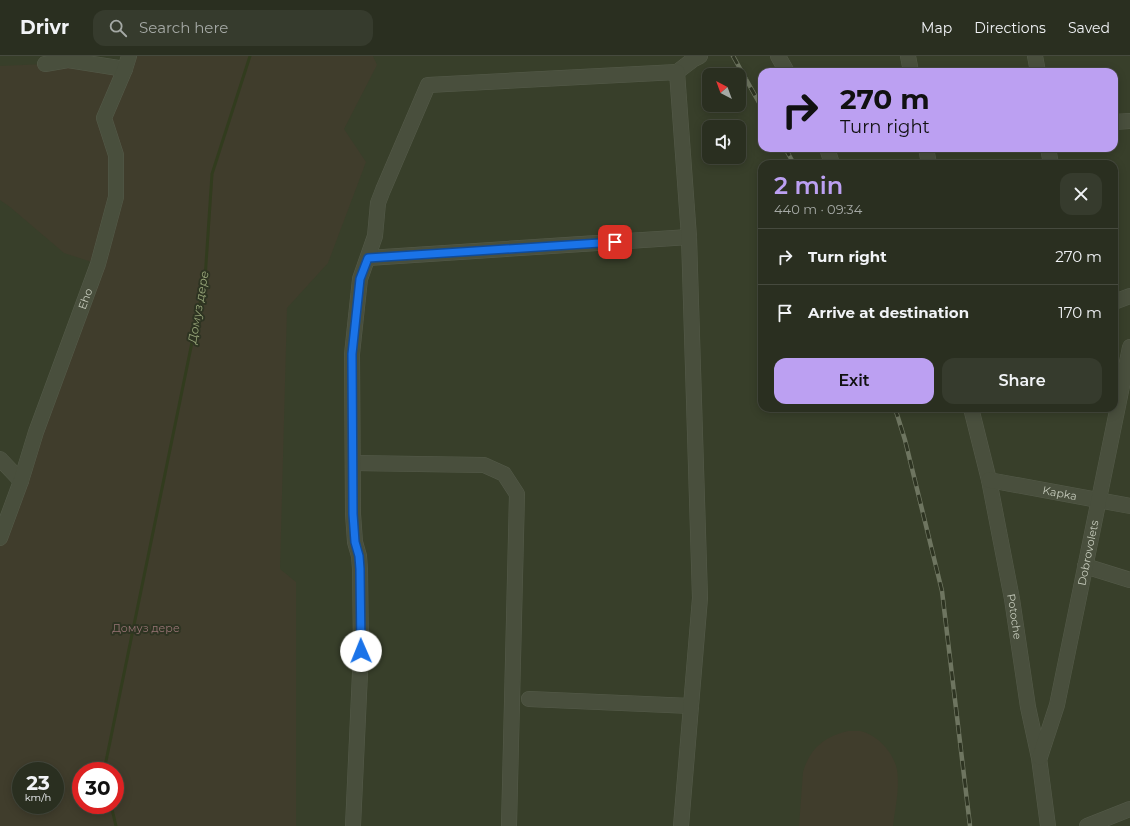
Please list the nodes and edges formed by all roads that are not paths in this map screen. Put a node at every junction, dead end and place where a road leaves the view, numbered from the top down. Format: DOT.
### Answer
graph roads {
  1 [pos="778,56"];
  2 [pos="908,56"];
  3 [pos="1036,56"];
  4 [pos="695,57"];
  5 [pos="127,63"];
  6 [pos="45,64"];
  7 [pos="785,68"];
  8 [pos="910,68"];
  9 [pos="1038,68"];
  10 [pos="677,72"];
  11 [pos="1130,120"];
  12 [pos="1118,122"];
  13 [pos="689,237"];
  14 [pos="368,258"];
  15 [pos="1130,296"];
  16 [pos="1118,300"];
  17 [pos="1130,346"];
  18 [pos="1118,405"];
  19 [pos="972,412"];
  20 [pos="1117,412"];
  21 [pos="0,459"];
  22 [pos="353,463"];
  23 [pos="989,480"];
  24 [pos="21,481"];
  25 [pos="1099,499"];
  26 [pos="1130,506"];
  27 [pos="0,538"];
  28 [pos="1085,566"];
  29 [pos="1130,580"];
  30 [pos="529,699"];
  31 [pos="691,706"];
  32 [pos="1039,758"];
  33 [pos="1130,809"];
  34 [pos="353,826"];
  35 [pos="509,826"];
  36 [pos="681,826"];
  37 [pos="1048,826"];
  38 [pos="1087,826"];
  1 -- 7 [label="street"];
  2 -- 8 [label="street"];
  3 -- 9 [label="street"];
  4 -- 10 [label="street"];
  5 -- 6 [label="street"];
  5 -- 24 [label="street, Eho"];
  10 -- 13 [label="street"];
  10 -- 14 [label="street"];
  11 -- 12 [label="street"];
  13 -- 14 [label="street"];
  13 -- 31 [label="street"];
  14 -- 22 [label="street"];
  15 -- 16 [label="street"];
  17 -- 18 [label="street, Dobrovolets"];
  19 -- 23 [label="street, Potoche"];
  20 -- 25 [label="street, Dobrovolets"];
  21 -- 24 [label="street"];
  22 -- 34 [label="street"];
  22 -- 35 [label="street"];
  23 -- 25 [label="street, Kapka"];
  23 -- 32 [label="street, Potoche"];
  24 -- 27 [label="street, Eho"];
  25 -- 26 [label="street, Kapka"];
  25 -- 28 [label="street, Dobrovolets"];
  28 -- 29 [label="street"];
  28 -- 32 [label="street, Dobrovolets"];
  30 -- 31 [label="street"];
  31 -- 36 [label="street"];
  32 -- 37 [label="street, Potoche"];
  33 -- 38 [label="street"];
}
